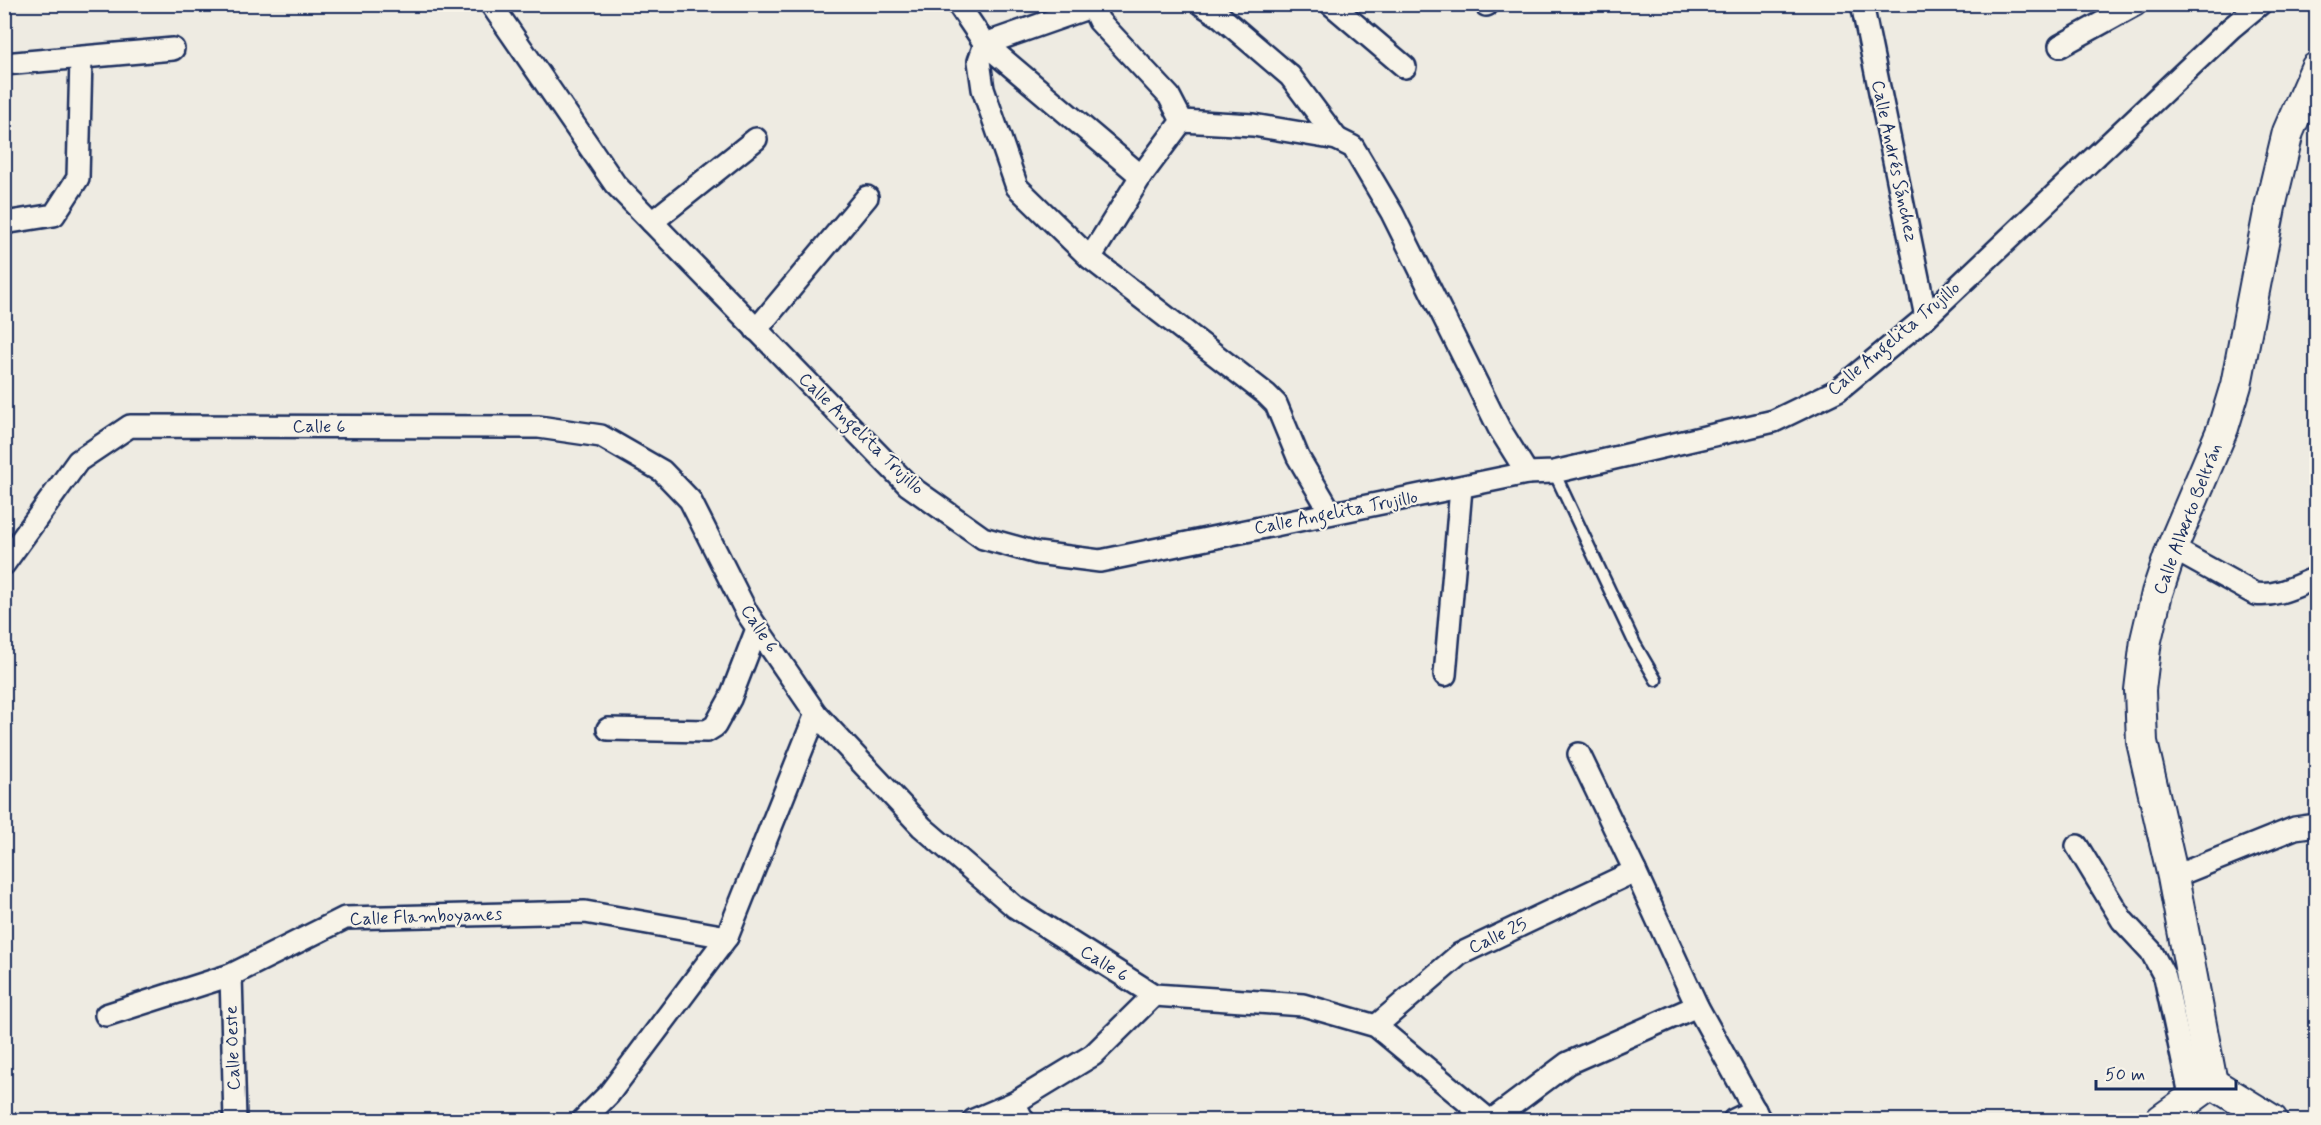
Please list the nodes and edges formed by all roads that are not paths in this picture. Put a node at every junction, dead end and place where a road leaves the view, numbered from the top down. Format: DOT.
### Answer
graph roads {
  1 [pos="490,4"];
  2 [pos="958,4"];
  3 [pos="1201,4"];
  4 [pos="1331,4"];
  5 [pos="1862,4"];
  6 [pos="2136,4"];
  7 [pos="2260,4"];
  8 [pos="1094,6"];
  9 [pos="985,44"];
  10 [pos="2060,46"];
  11 [pos="172,49"];
  12 [pos="81,58"];
  13 [pos="4,64"];
  14 [pos="1405,67"];
  15 [pos="2316,68"];
  16 [pos="1182,121"];
  17 [pos="756,139"];
  18 [pos="1337,139"];
  19 [pos="1142,176"];
  20 [pos="867,197"];
  21 [pos="652,222"];
  22 [pos="4,223"];
  23 [pos="1090,258"];
  24 [pos="1926,317"];
  25 [pos="756,330"];
  26 [pos="1554,471"];
  27 [pos="1527,473"];
  28 [pos="1461,488"];
  29 [pos="1331,513"];
  30 [pos="2172,548"];
  31 [pos="4,564"];
  32 [pos="2316,578"];
  33 [pos="758,629"];
  34 [pos="1444,675"];
  35 [pos="1656,680"];
  36 [pos="816,714"];
  37 [pos="608,729"];
  38 [pos="1579,754"];
  39 [pos="2316,825"];
  40 [pos="2077,846"];
  41 [pos="1635,871"];
  42 [pos="2173,877"];
  43 [pos="728,937"];
  44 [pos="231,975"];
  45 [pos="1154,995"];
  46 [pos="1697,1006"];
  47 [pos="106,1015"];
  48 [pos="1376,1026"];
  49 [pos="2202,1091"];
  50 [pos="1019,1112"];
  51 [pos="1757,1115"];
  52 [pos="235,1120"];
  53 [pos="583,1120"];
  54 [pos="974,1120"];
  55 [pos="1491,1120"];
  56 [pos="1734,1120"];
  57 [pos="2161,1120"];
  58 [pos="2272,1120"];
  1 -- 21 [label="street, Calle Angelita Trujillo"];
  2 -- 9 [label="street"];
  3 -- 18 [label="street"];
  4 -- 14 [label="street"];
  5 -- 24 [label="street, Calle Andrés Sánchez"];
  6 -- 10 [label="street"];
  7 -- 24 [label="street, Calle Angelita Trujillo"];
  8 -- 9 [label="street"];
  8 -- 16 [label="street"];
  9 -- 19 [label="street"];
  9 -- 23 [label="street"];
  11 -- 12 [label="street"];
  12 -- 13 [label="street"];
  12 -- 22 [label="street"];
  15 -- 30 [label="main road, Calle Alberto Beltrán"];
  16 -- 18 [label="street"];
  16 -- 19 [label="street"];
  17 -- 21 [label="street"];
  18 -- 27 [label="street"];
  19 -- 23 [label="street"];
  20 -- 25 [label="street"];
  21 -- 25 [label="street, Calle Angelita Trujillo"];
  23 -- 29 [label="street"];
  24 -- 26 [label="street, Calle Angelita Trujillo"];
  25 -- 29 [label="street, Calle Angelita Trujillo"];
  26 -- 27 [label="street, Calle Angelita Trujillo"];
  26 -- 35 [label="lane"];
  27 -- 28 [label="street, Calle Angelita Trujillo"];
  28 -- 29 [label="street, Calle Angelita Trujillo"];
  28 -- 34 [label="street"];
  30 -- 32 [label="street"];
  30 -- 42 [label="main road, Calle Alberto Beltrán"];
  31 -- 33 [label="street, Calle 6"];
  33 -- 36 [label="street, Calle 6"];
  33 -- 37 [label="street"];
  36 -- 43 [label="street"];
  36 -- 45 [label="street, Calle 6"];
  38 -- 41 [label="street"];
  39 -- 42 [label="street"];
  40 -- 49 [label="street"];
  41 -- 46 [label="street"];
  41 -- 48 [label="street, Calle 25"];
  42 -- 49 [label="main road, Calle Alberto Beltrán"];
  43 -- 44 [label="street, Calle Flamboyanes"];
  43 -- 53 [label="street"];
  44 -- 47 [label="street, Calle Flamboyanes"];
  44 -- 52 [label="street, Calle Oeste"];
  45 -- 48 [label="street, Calle 6"];
  45 -- 50 [label="street"];
  46 -- 51 [label="street"];
  46 -- 55 [label="street"];
  48 -- 55 [label="street, Calle 6"];
  49 -- 57 [label="main road"];
  49 -- 58 [label="main road"];
  50 -- 54 [label="street"];
  51 -- 56 [label="street"];
}
